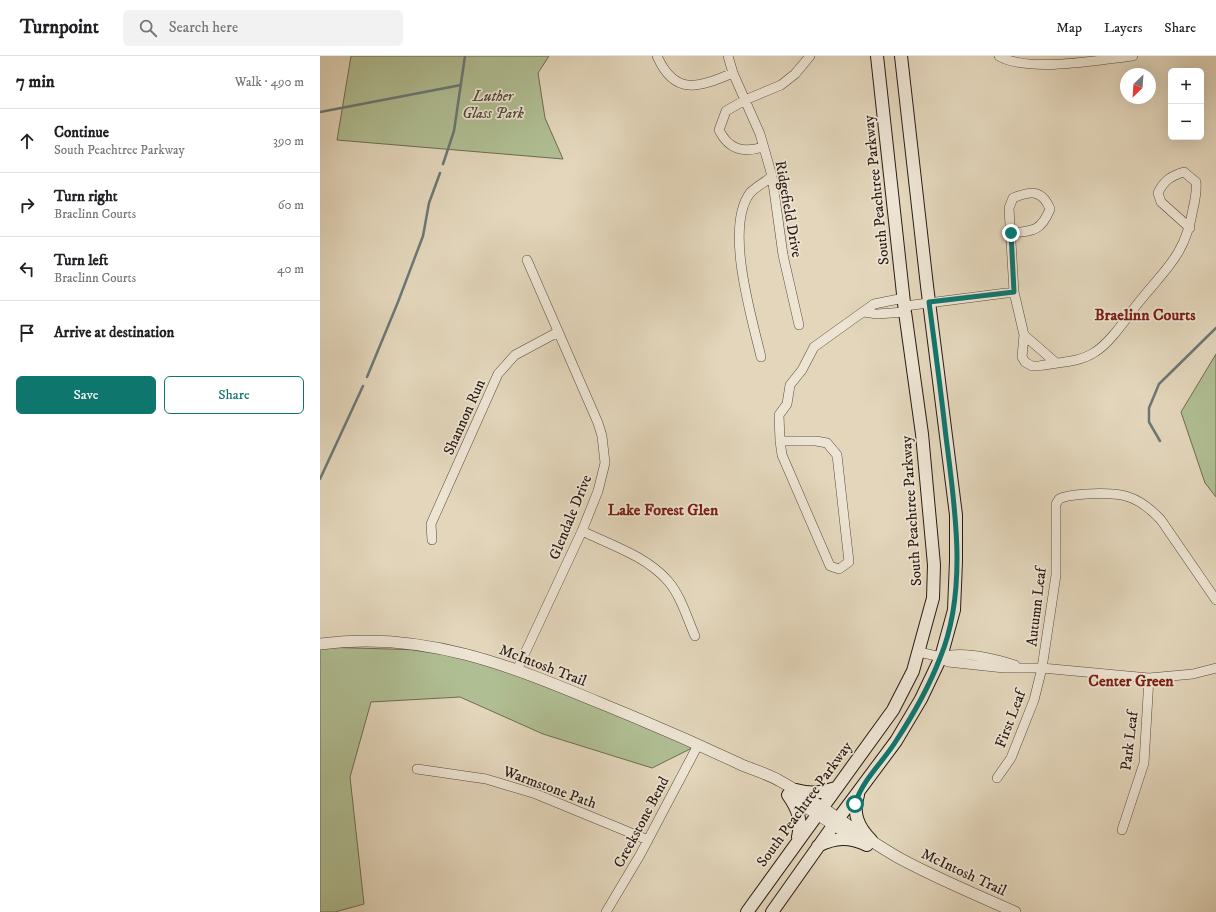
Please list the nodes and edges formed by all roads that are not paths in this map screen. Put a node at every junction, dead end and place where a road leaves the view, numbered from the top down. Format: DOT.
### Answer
graph roads {
  1 [pos="657,56"];
  2 [pos="728,56"];
  3 [pos="810,56"];
  4 [pos="877,56"];
  5 [pos="901,56"];
  6 [pos="999,56"];
  7 [pos="1133,56"];
  8 [pos="733,73"];
  9 [pos="745,100"];
  10 [pos="763,147"];
  11 [pos="772,176"];
  12 [pos="1190,228"];
  13 [pos="1011,233"];
  14 [pos="527,260"];
  15 [pos="1014,292"];
  16 [pos="929,302"];
  17 [pos="905,305"];
  18 [pos="864,312"];
  19 [pos="799,325"];
  20 [pos="558,332"];
  21 [pos="1024,335"];
  22 [pos="761,357"];
  23 [pos="1055,362"];
  24 [pos="780,441"];
  25 [pos="582,531"];
  26 [pos="432,540"];
  27 [pos="1216,600"];
  28 [pos="695,636"];
  29 [pos="320,644"];
  30 [pos="919,652"];
  31 [pos="941,657"];
  32 [pos="1042,668"];
  33 [pos="1216,668"];
  34 [pos="517,670"];
  35 [pos="1149,678"];
  36 [pos="698,745"];
  37 [pos="416,769"];
  38 [pos="997,778"];
  39 [pos="836,788"];
  40 [pos="859,790"];
  41 [pos="792,793"];
  42 [pos="819,811"];
  43 [pos="835,822"];
  44 [pos="1122,830"];
  45 [pos="648,840"];
  46 [pos="797,840"];
  47 [pos="869,843"];
  48 [pos="818,846"];
  49 [pos="606,912"];
  50 [pos="747,912"];
  51 [pos="772,912"];
  52 [pos="1015,912"];
  1 -- 8 [label="street"];
  2 -- 8 [label="street, Ridgefield Drive"];
  3 -- 9 [label="street"];
  4 -- 17 [label="main road, South Peachtree Parkway"];
  5 -- 16 [label="main road"];
  6 -- 7 [label="street"];
  8 -- 9 [label="street, Ridgefield Drive"];
  9 -- 10 [label="street, Ridgefield Drive"];
  9 -- 10 [label="street"];
  10 -- 11 [label="street, Ridgefield Drive"];
  11 -- 19 [label="street, Ridgefield Drive"];
  11 -- 22 [label="street"];
  12 -- 12 [label="street"];
  12 -- 23 [label="street"];
  13 -- 13 [label="street"];
  13 -- 15 [label="street"];
  14 -- 20 [label="street, Glendale Drive"];
  15 -- 16 [label="street"];
  15 -- 21 [label="street"];
  16 -- 17 [label="street"];
  16 -- 31 [label="main road"];
  17 -- 18 [label="street"];
  17 -- 18 [label="street"];
  17 -- 30 [label="main road, South Peachtree Parkway"];
  18 -- 24 [label="street"];
  20 -- 25 [label="street, Glendale Drive"];
  20 -- 26 [label="street, Shannon Run"];
  21 -- 23 [label="street"];
  21 -- 23 [label="street"];
  24 -- 24 [label="street"];
  25 -- 28 [label="street"];
  25 -- 34 [label="street, Glendale Drive"];
  27 -- 32 [label="street, Autumn Leaf"];
  29 -- 34 [label="street, McIntosh Trail"];
  30 -- 31 [label="street"];
  30 -- 39 [label="main road, South Peachtree Parkway"];
  31 -- 32 [label="street"];
  31 -- 40 [label="main road"];
  32 -- 35 [label="street"];
  32 -- 38 [label="street, First Leaf"];
  33 -- 35 [label="street"];
  34 -- 36 [label="street, McIntosh Trail"];
  35 -- 44 [label="street, Park Leaf"];
  36 -- 41 [label="street, McIntosh Trail"];
  36 -- 45 [label="street, Creekstone Bend"];
  37 -- 45 [label="street, Warmstone Path"];
  39 -- 41 [label="main road"];
  39 -- 42 [label="main road, South Peachtree Parkway"];
  40 -- 43 [label="main road"];
  40 -- 47 [label="main road"];
  41 -- 42 [label="street, McIntosh Trail"];
  41 -- 46 [label="main road"];
  42 -- 43 [label="street, McIntosh Trail"];
  42 -- 46 [label="main road, South Peachtree Parkway"];
  43 -- 47 [label="street, McIntosh Trail"];
  43 -- 48 [label="main road"];
  45 -- 49 [label="street, Creekstone Bend"];
  46 -- 50 [label="main road, South Peachtree Parkway"];
  47 -- 48 [label="main road"];
  47 -- 52 [label="street, McIntosh Trail"];
  48 -- 51 [label="main road"];
}
